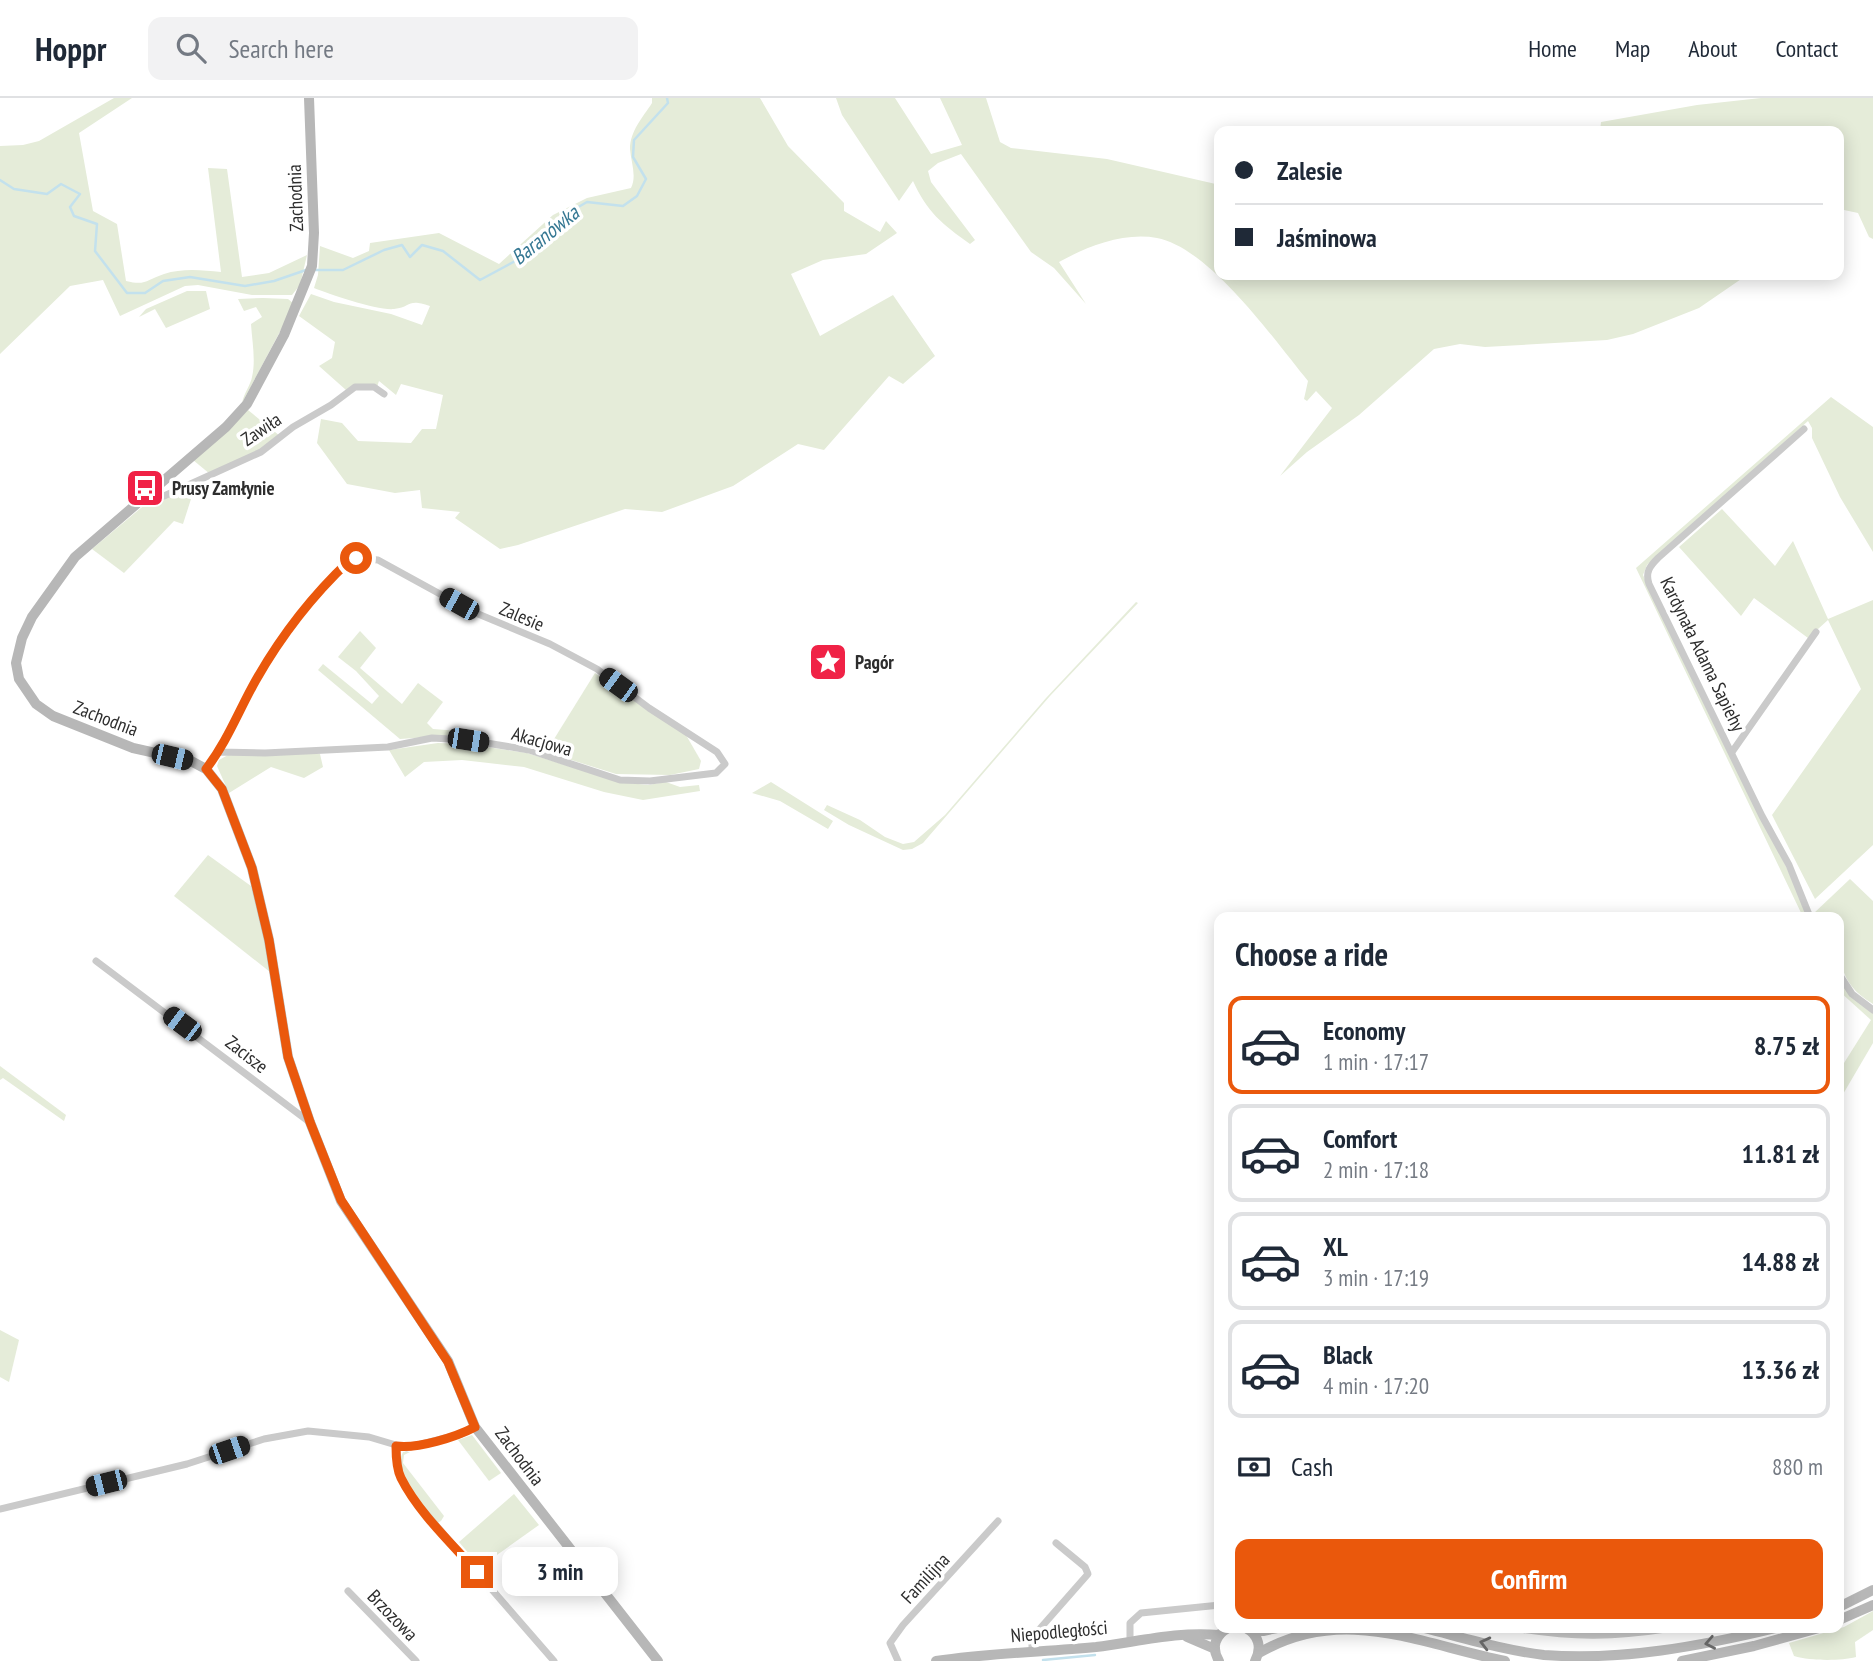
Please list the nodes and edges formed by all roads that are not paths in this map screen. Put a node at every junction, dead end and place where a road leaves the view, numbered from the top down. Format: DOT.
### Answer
graph roads {
  1 [pos="309,98"];
  2 [pos="384,394"];
  3 [pos="1804,429"];
  4 [pos="150,493"];
  5 [pos="1816,632"];
  6 [pos="219,752"];
  7 [pos="1732,752"];
  8 [pos="724,764"];
  9 [pos="206,769"];
  10 [pos="1808,912"];
  11 [pos="96,961"];
  12 [pos="1844,982"];
  13 [pos="1873,1010"];
  14 [pos="310,1122"];
  15 [pos="475,1427"];
  16 [pos="396,1446"];
  17 [pos="0,1508"];
  18 [pos="998,1521"];
  19 [pos="1056,1543"];
  20 [pos="1873,1590"];
  21 [pos="348,1591"];
  22 [pos="1844,1604"];
  23 [pos="1873,1605"];
  24 [pos="1214,1606"];
  25 [pos="1844,1618"];
  26 [pos="1222,1633"];
  27 [pos="1252,1633"];
  28 [pos="1303,1633"];
  29 [pos="1391,1633"];
  30 [pos="1444,1633"];
  31 [pos="1548,1633"];
  32 [pos="1640,1633"];
  33 [pos="1752,1633"];
  34 [pos="1801,1633"];
  35 [pos="1185,1635"];
  36 [pos="1219,1635"];
  37 [pos="1130,1642"];
  38 [pos="1032,1651"];
  39 [pos="1215,1657"];
  40 [pos="980,1658"];
  41 [pos="1257,1659"];
  42 [pos="416,1661"];
  43 [pos="554,1661"];
  44 [pos="658,1661"];
  45 [pos="898,1661"];
  46 [pos="936,1661"];
  47 [pos="1505,1661"];
  48 [pos="1682,1661"];
  1 -- 4 [label="street, Zachodnia"];
  2 -- 4 [label="street, Zawiła"];
  3 -- 7 [label="street, Kardynała Adama Sapiehy"];
  4 -- 9 [label="street, Zachodnia"];
  5 -- 7 [label="street, Kardynała Adama Sapiehy"];
  6 -- 8 [label="street, Akacjowa"];
  6 -- 8 [label="street, Zalesie"];
  6 -- 9 [label="street, Zalesie"];
  7 -- 10 [label="street, Kardynała Adama Sapiehy"];
  9 -- 14 [label="street, Zachodnia"];
  11 -- 14 [label="street, Zacisze"];
  12 -- 13 [label="street"];
  14 -- 15 [label="street, Zachodnia"];
  15 -- 16 [label="street"];
  15 -- 44 [label="street, Zachodnia"];
  16 -- 17 [label="street"];
  16 -- 43 [label="street"];
  18 -- 45 [label="street, Familijna"];
  19 -- 38 [label="street"];
  20 -- 22 [label="street"];
  21 -- 42 [label="street, Brzozowa"];
  23 -- 25 [label="street"];
  24 -- 37 [label="street"];
  26 -- 36 [label="street"];
  27 -- 41 [label="street"];
  28 -- 41 [label="street"];
  29 -- 47 [label="street"];
  33 -- 30 [label="street, one-way"];
  31 -- 32 [label="street"];
  34 -- 48 [label="street"];
  35 -- 36 [label="street, Niepodległości"];
  35 -- 37 [label="street, Niepodległości"];
  35 -- 39 [label="street"];
  36 -- 39 [label="street"];
  37 -- 38 [label="street, Niepodległości"];
  38 -- 40 [label="street, Niepodległości"];
  40 -- 46 [label="street, Niepodległości"];
}
